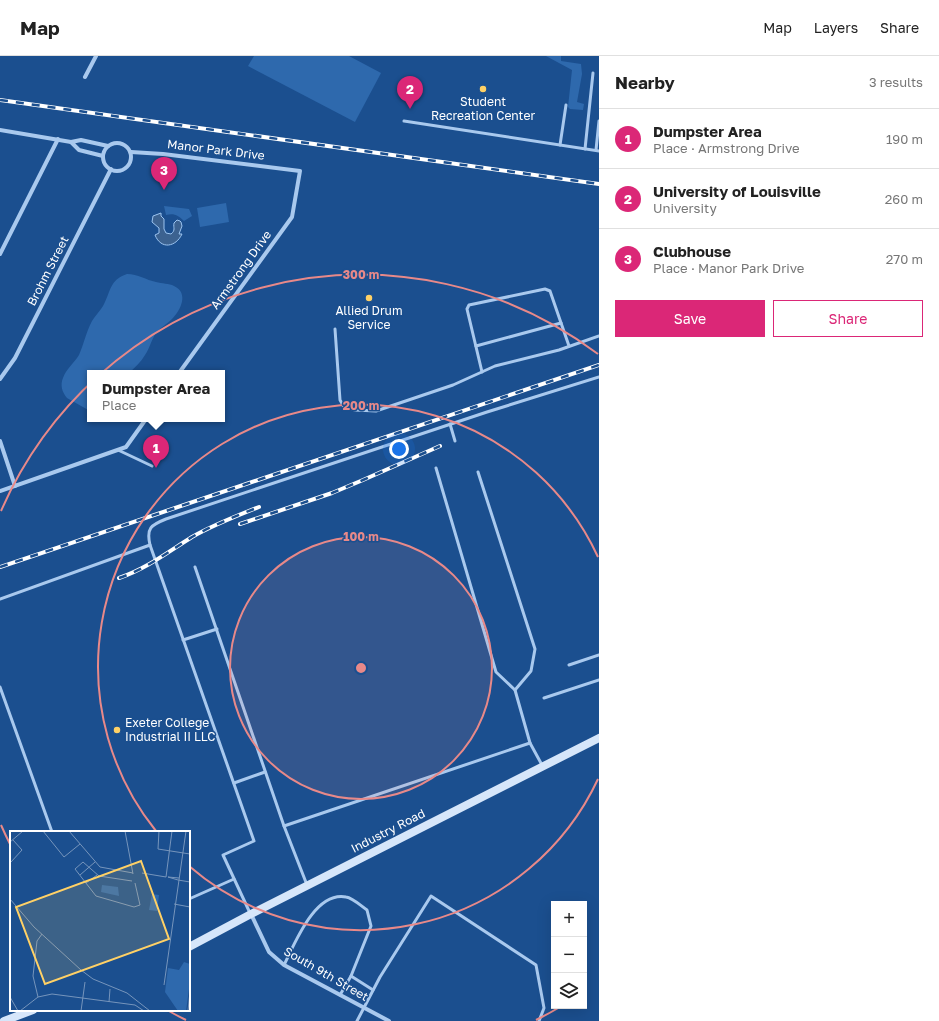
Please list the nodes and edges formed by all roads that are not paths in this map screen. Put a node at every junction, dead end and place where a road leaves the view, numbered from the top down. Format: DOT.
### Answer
graph roads {
  1 [pos="96,56"];
  2 [pos="593,74"];
  3 [pos="84,77"];
  4 [pos="566,105"];
  5 [pos="404,121"];
  6 [pos="599,121"];
  7 [pos="0,130"];
  8 [pos="58,139"];
  9 [pos="71,142"];
  10 [pos="560,145"];
  11 [pos="108,146"];
  12 [pos="585,149"];
  13 [pos="598,151"];
  14 [pos="131,152"];
  15 [pos="103,156"];
  16 [pos="111,169"];
  17 [pos="300,170"];
  18 [pos="0,254"];
  19 [pos="561,323"];
  20 [pos="335,328"];
  21 [pos="599,336"];
  22 [pos="476,346"];
  23 [pos="569,346"];
  24 [pos="181,370"];
  25 [pos="482,372"];
  26 [pos="599,377"];
  27 [pos="0,379"];
  28 [pos="144,422"];
  29 [pos="450,424"];
  30 [pos="0,441"];
  31 [pos="455,441"];
  32 [pos="118,450"];
  33 [pos="152,466"];
  34 [pos="436,468"];
  35 [pos="478,472"];
  36 [pos="15,486"];
  37 [pos="0,491"];
  38 [pos="150,545"];
  39 [pos="195,566"];
  40 [pos="0,599"];
  41 [pos="217,629"];
  42 [pos="183,640"];
  43 [pos="599,655"];
  44 [pos="569,665"];
  45 [pos="599,680"];
  46 [pos="0,686"];
  47 [pos="515,690"];
  48 [pos="544,698"];
  49 [pos="599,738"];
  50 [pos="530,743"];
  51 [pos="543,767"];
  52 [pos="265,772"];
  53 [pos="234,783"];
  54 [pos="284,826"];
  55 [pos="52,831"];
  56 [pos="234,879"];
  57 [pos="307,886"];
  58 [pos="190,899"];
  59 [pos="251,914"];
  60 [pos="190,946"];
  61 [pos="284,965"];
  62 [pos="351,976"];
  63 [pos="373,990"];
  64 [pos="340,995"];
  65 [pos="364,1007"];
  66 [pos="30,1011"];
  67 [pos="4,1021"];
  68 [pos="357,1021"];
  69 [pos="389,1021"];
  70 [pos="539,1021"];
  1 -- 3 [label="street"];
  2 -- 12 [label="lane"];
  4 -- 10 [label="lane"];
  5 -- 10 [label="lane"];
  6 -- 13 [label="lane"];
  7 -- 8 [label="street, Manor Park Drive"];
  8 -- 9 [label="street, Manor Park Drive"];
  8 -- 18 [label="street"];
  9 -- 11 [label="street, Manor Park Drive"];
  9 -- 15 [label="street, Manor Park Drive"];
  10 -- 12 [label="lane"];
  11 -- 14 [label="street, Manor Park Drive"];
  11 -- 15 [label="street"];
  12 -- 13 [label="lane"];
  14 -- 16 [label="street"];
  14 -- 17 [label="street, Manor Park Drive"];
  15 -- 16 [label="street"];
  16 -- 27 [label="street, Brohm Street"];
  17 -- 24 [label="street, Armstrong Drive"];
  19 -- 22 [label="lane"];
  19 -- 22 [label="lane"];
  19 -- 23 [label="lane"];
  20 -- 25 [label="lane"];
  21 -- 23 [label="lane"];
  22 -- 25 [label="lane"];
  23 -- 25 [label="lane"];
  26 -- 29 [label="lane"];
  28 -- 32 [label="street"];
  29 -- 31 [label="lane"];
  29 -- 38 [label="lane"];
  30 -- 36 [label="street"];
  32 -- 33 [label="lane"];
  32 -- 36 [label="street"];
  34 -- 47 [label="lane"];
  35 -- 47 [label="lane"];
  36 -- 37 [label="street"];
  38 -- 40 [label="lane"];
  38 -- 42 [label="lane"];
  39 -- 41 [label="lane"];
  41 -- 42 [label="lane"];
  41 -- 52 [label="lane"];
  42 -- 53 [label="lane"];
  43 -- 44 [label="lane"];
  45 -- 48 [label="lane"];
  46 -- 55 [label="lane"];
  47 -- 50 [label="lane"];
  49 -- 51 [label="main road, Industry Road"];
  50 -- 51 [label="lane"];
  50 -- 54 [label="lane"];
  51 -- 57 [label="main road, Industry Road"];
  52 -- 53 [label="lane"];
  52 -- 54 [label="lane"];
  53 -- 56 [label="lane"];
  54 -- 57 [label="lane"];
  56 -- 58 [label="lane"];
  56 -- 59 [label="lane"];
  57 -- 59 [label="main road, Industry Road"];
  59 -- 60 [label="main road, Industry Road"];
  59 -- 61 [label="street, South 9th Street"];
  61 -- 62 [label="lane"];
  61 -- 64 [label="street, South 9th Street"];
  62 -- 63 [label="lane"];
  62 -- 64 [label="lane"];
  63 -- 65 [label="lane"];
  63 -- 70 [label="lane"];
  64 -- 65 [label="street, South 9th Street"];
  65 -- 68 [label="lane"];
  65 -- 69 [label="street, South 9th Street"];
  66 -- 67 [label="main road"];
}
